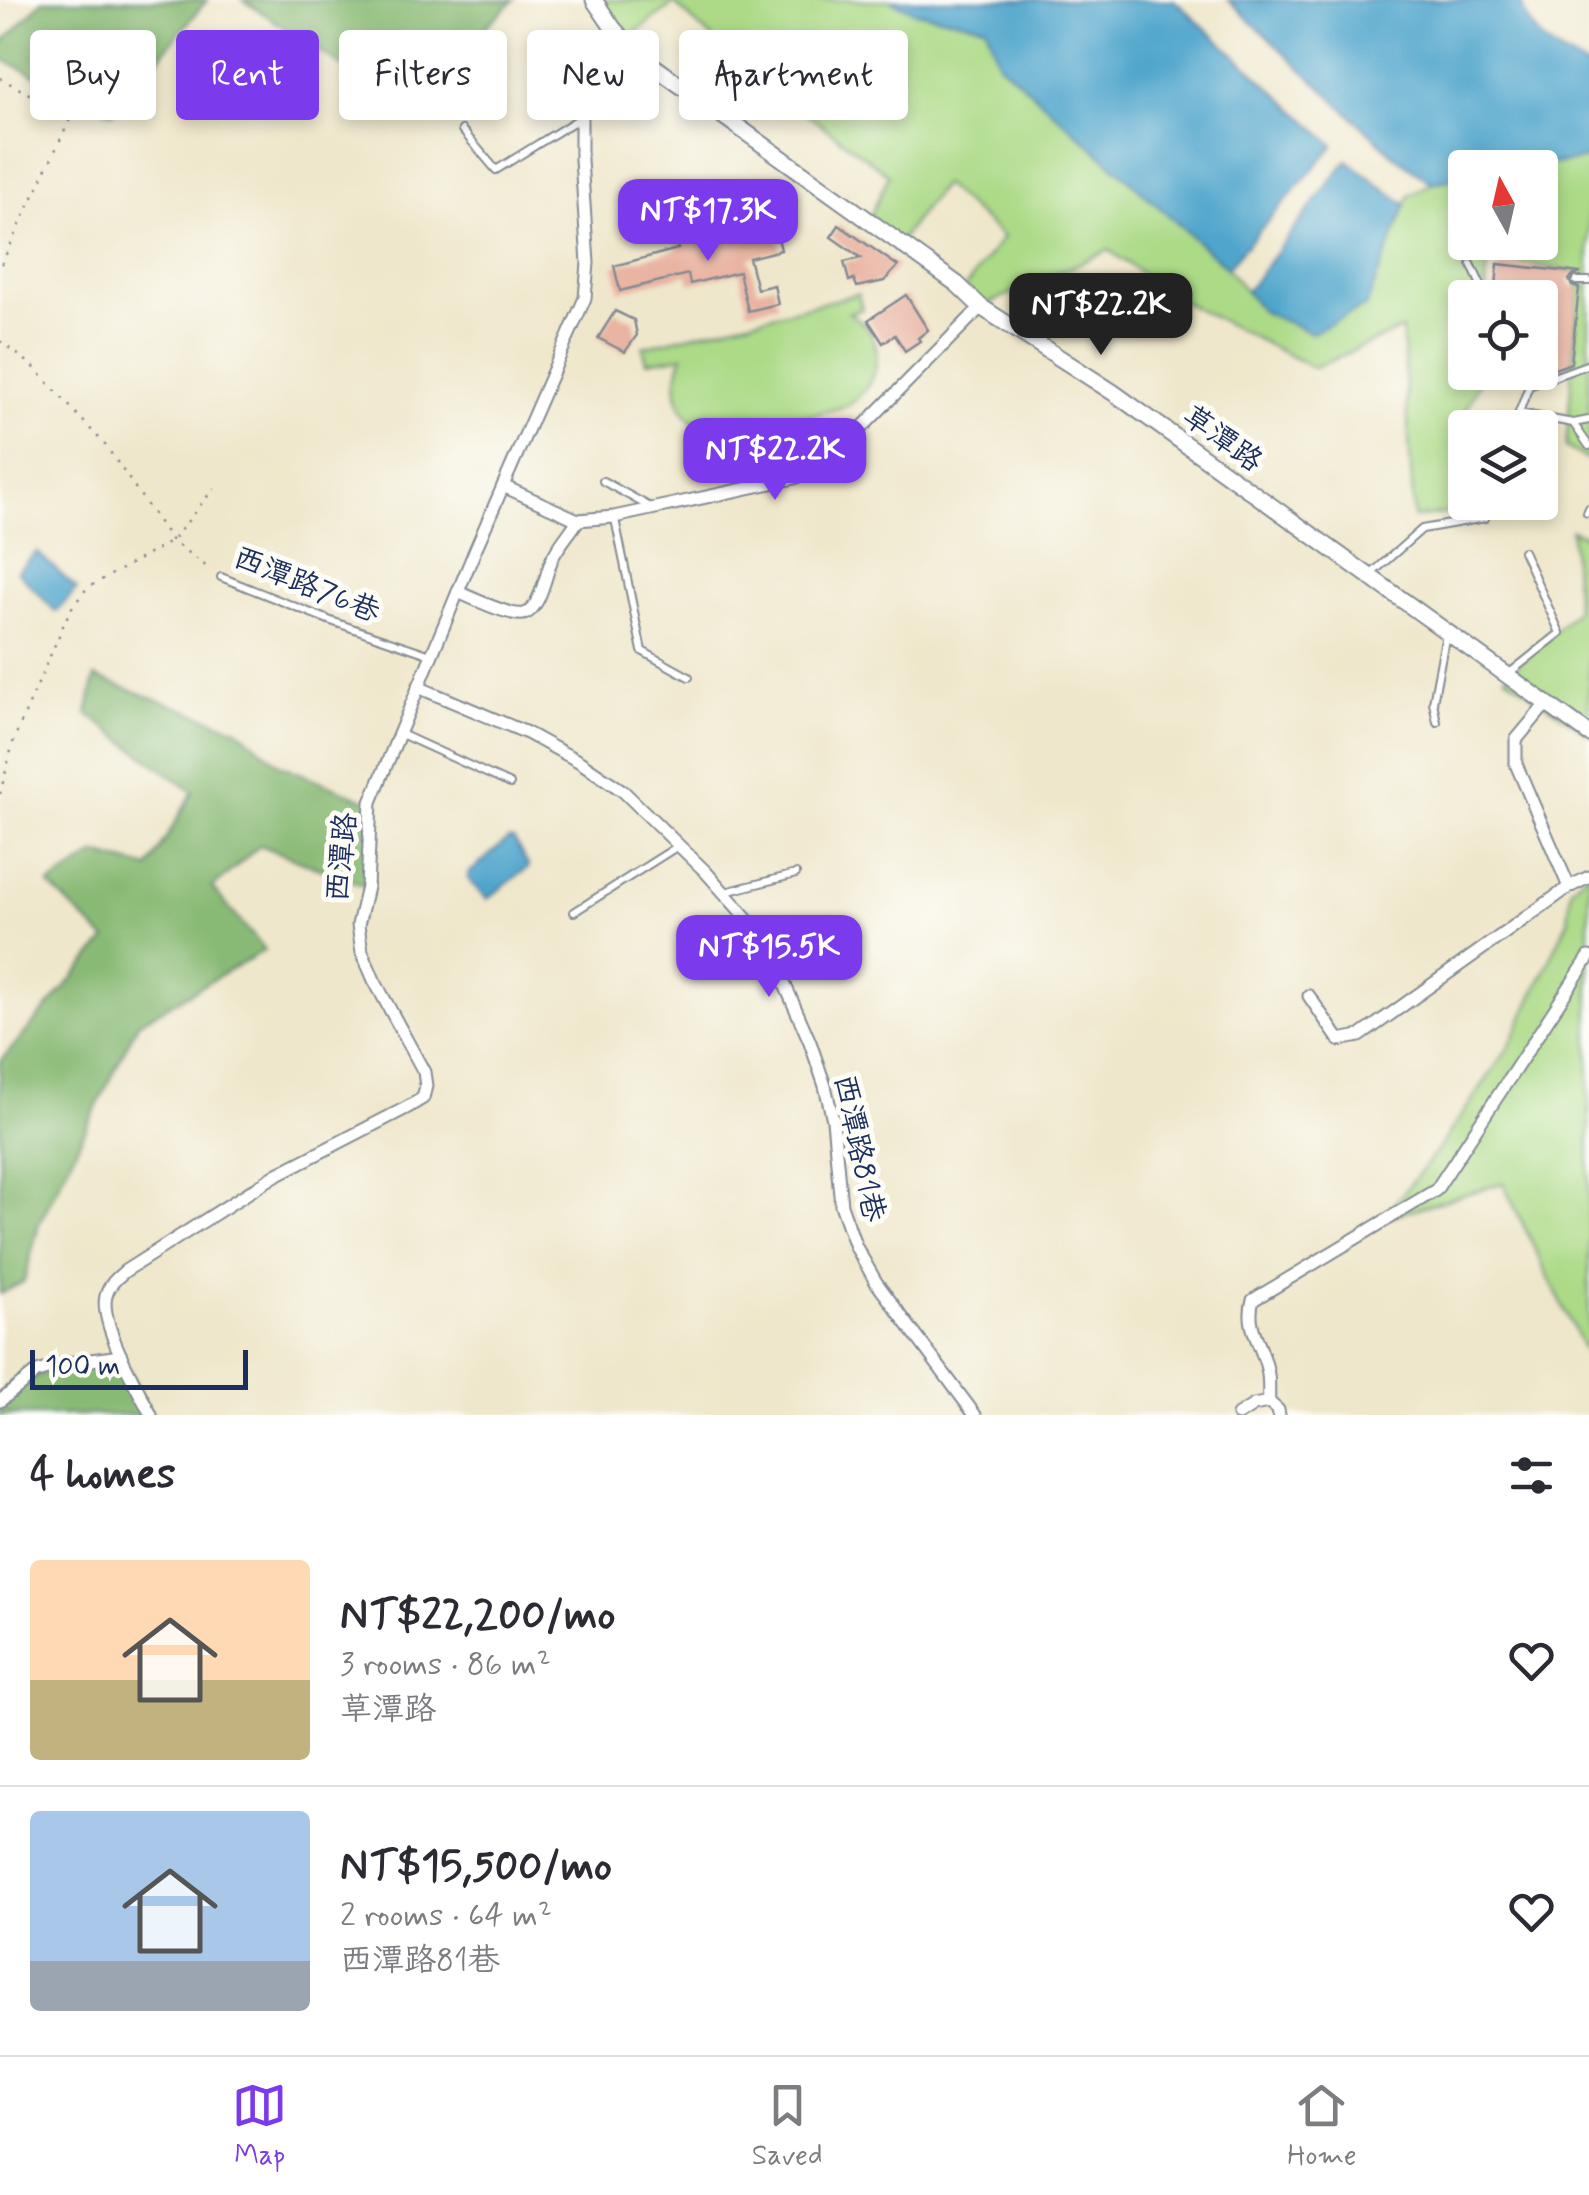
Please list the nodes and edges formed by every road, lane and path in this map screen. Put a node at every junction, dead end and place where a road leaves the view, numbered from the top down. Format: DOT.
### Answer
graph roads {
  1 [pos="594,0"];
  2 [pos="613,28"];
  3 [pos="0,78"];
  4 [pos="578,120"];
  5 [pos="581,120"];
  6 [pos="462,130"];
  7 [pos="1471,264"];
  8 [pos="0,267"];
  9 [pos="1479,280"];
  10 [pos="1576,281"];
  11 [pos="1589,281"];
  12 [pos="981,307"];
  13 [pos="0,341"];
  14 [pos="1589,364"];
  15 [pos="1558,376"];
  16 [pos="1558,420"];
  17 [pos="1589,420"];
  18 [pos="1572,423"];
  19 [pos="1589,446"];
  20 [pos="603,481"];
  21 [pos="503,486"];
  22 [pos="214,488"];
  23 [pos="651,508"];
  24 [pos="614,516"];
  25 [pos="578,520"];
  26 [pos="1474,520"];
  27 [pos="172,541"];
  28 [pos="1523,552"];
  29 [pos="221,577"];
  30 [pos="1368,577"];
  31 [pos="458,592"];
  32 [pos="1446,633"];
  33 [pos="431,655"];
  34 [pos="1506,676"];
  35 [pos="689,678"];
  36 [pos="418,687"];
  37 [pos="1546,704"];
  38 [pos="1437,722"];
  39 [pos="400,734"];
  40 [pos="1589,734"];
  41 [pos="510,784"];
  42 [pos="0,794"];
  43 [pos="679,846"];
  44 [pos="796,874"];
  45 [pos="1589,877"];
  46 [pos="1568,887"];
  47 [pos="724,893"];
  48 [pos="574,912"];
  49 [pos="1589,956"];
  50 [pos="1309,996"];
  51 [pos="121,1356"];
  52 [pos="0,1401"];
  53 [pos="1269,1402"];
  54 [pos="151,1415"];
  55 [pos="975,1415"];
  56 [pos="1238,1415"];
  57 [pos="1279,1415"];
  1 -- 2 [label="street, 草潭路"];
  2 -- 12 [label="street, 草潭路"];
  3 -- 8 [label="path"];
  4 -- 6 [label="lane"];
  5 -- 21 [label="street, 西潭路"];
  7 -- 9 [label="lane"];
  10 -- 11 [label="lane"];
  12 -- 23 [label="street"];
  12 -- 30 [label="street, 草潭路"];
  13 -- 27 [label="path, 西潭路76巷"];
  14 -- 15 [label="lane"];
  16 -- 18 [label="lane"];
  17 -- 18 [label="lane"];
  18 -- 19 [label="lane"];
  20 -- 23 [label="lane"];
  21 -- 25 [label="street"];
  21 -- 31 [label="street, 西潭路"];
  22 -- 27 [label="path"];
  23 -- 24 [label="street"];
  24 -- 25 [label="street"];
  24 -- 35 [label="lane"];
  25 -- 31 [label="street"];
  26 -- 30 [label="lane"];
  27 -- 29 [label="path, 西潭路76巷"];
  27 -- 42 [label="path"];
  28 -- 34 [label="lane"];
  29 -- 33 [label="lane, 西潭路76巷"];
  30 -- 32 [label="street, 草潭路"];
  31 -- 33 [label="street, 西潭路"];
  32 -- 34 [label="street, 草潭路"];
  32 -- 38 [label="lane"];
  33 -- 36 [label="street, 西潭路"];
  34 -- 37 [label="street, 草潭路"];
  36 -- 39 [label="street, 西潭路"];
  36 -- 43 [label="street, 西潭路81巷"];
  37 -- 40 [label="street, 草潭路"];
  37 -- 46 [label="street"];
  39 -- 41 [label="lane"];
  39 -- 51 [label="street, 西潭路"];
  43 -- 47 [label="street, 西潭路81巷"];
  43 -- 48 [label="lane"];
  44 -- 47 [label="lane"];
  45 -- 46 [label="street"];
  46 -- 50 [label="street"];
  47 -- 55 [label="street, 西潭路81巷"];
  49 -- 53 [label="street"];
  51 -- 52 [label="street"];
  51 -- 54 [label="street, 西潭路"];
  53 -- 56 [label="street"];
  53 -- 57 [label="street"];
}
